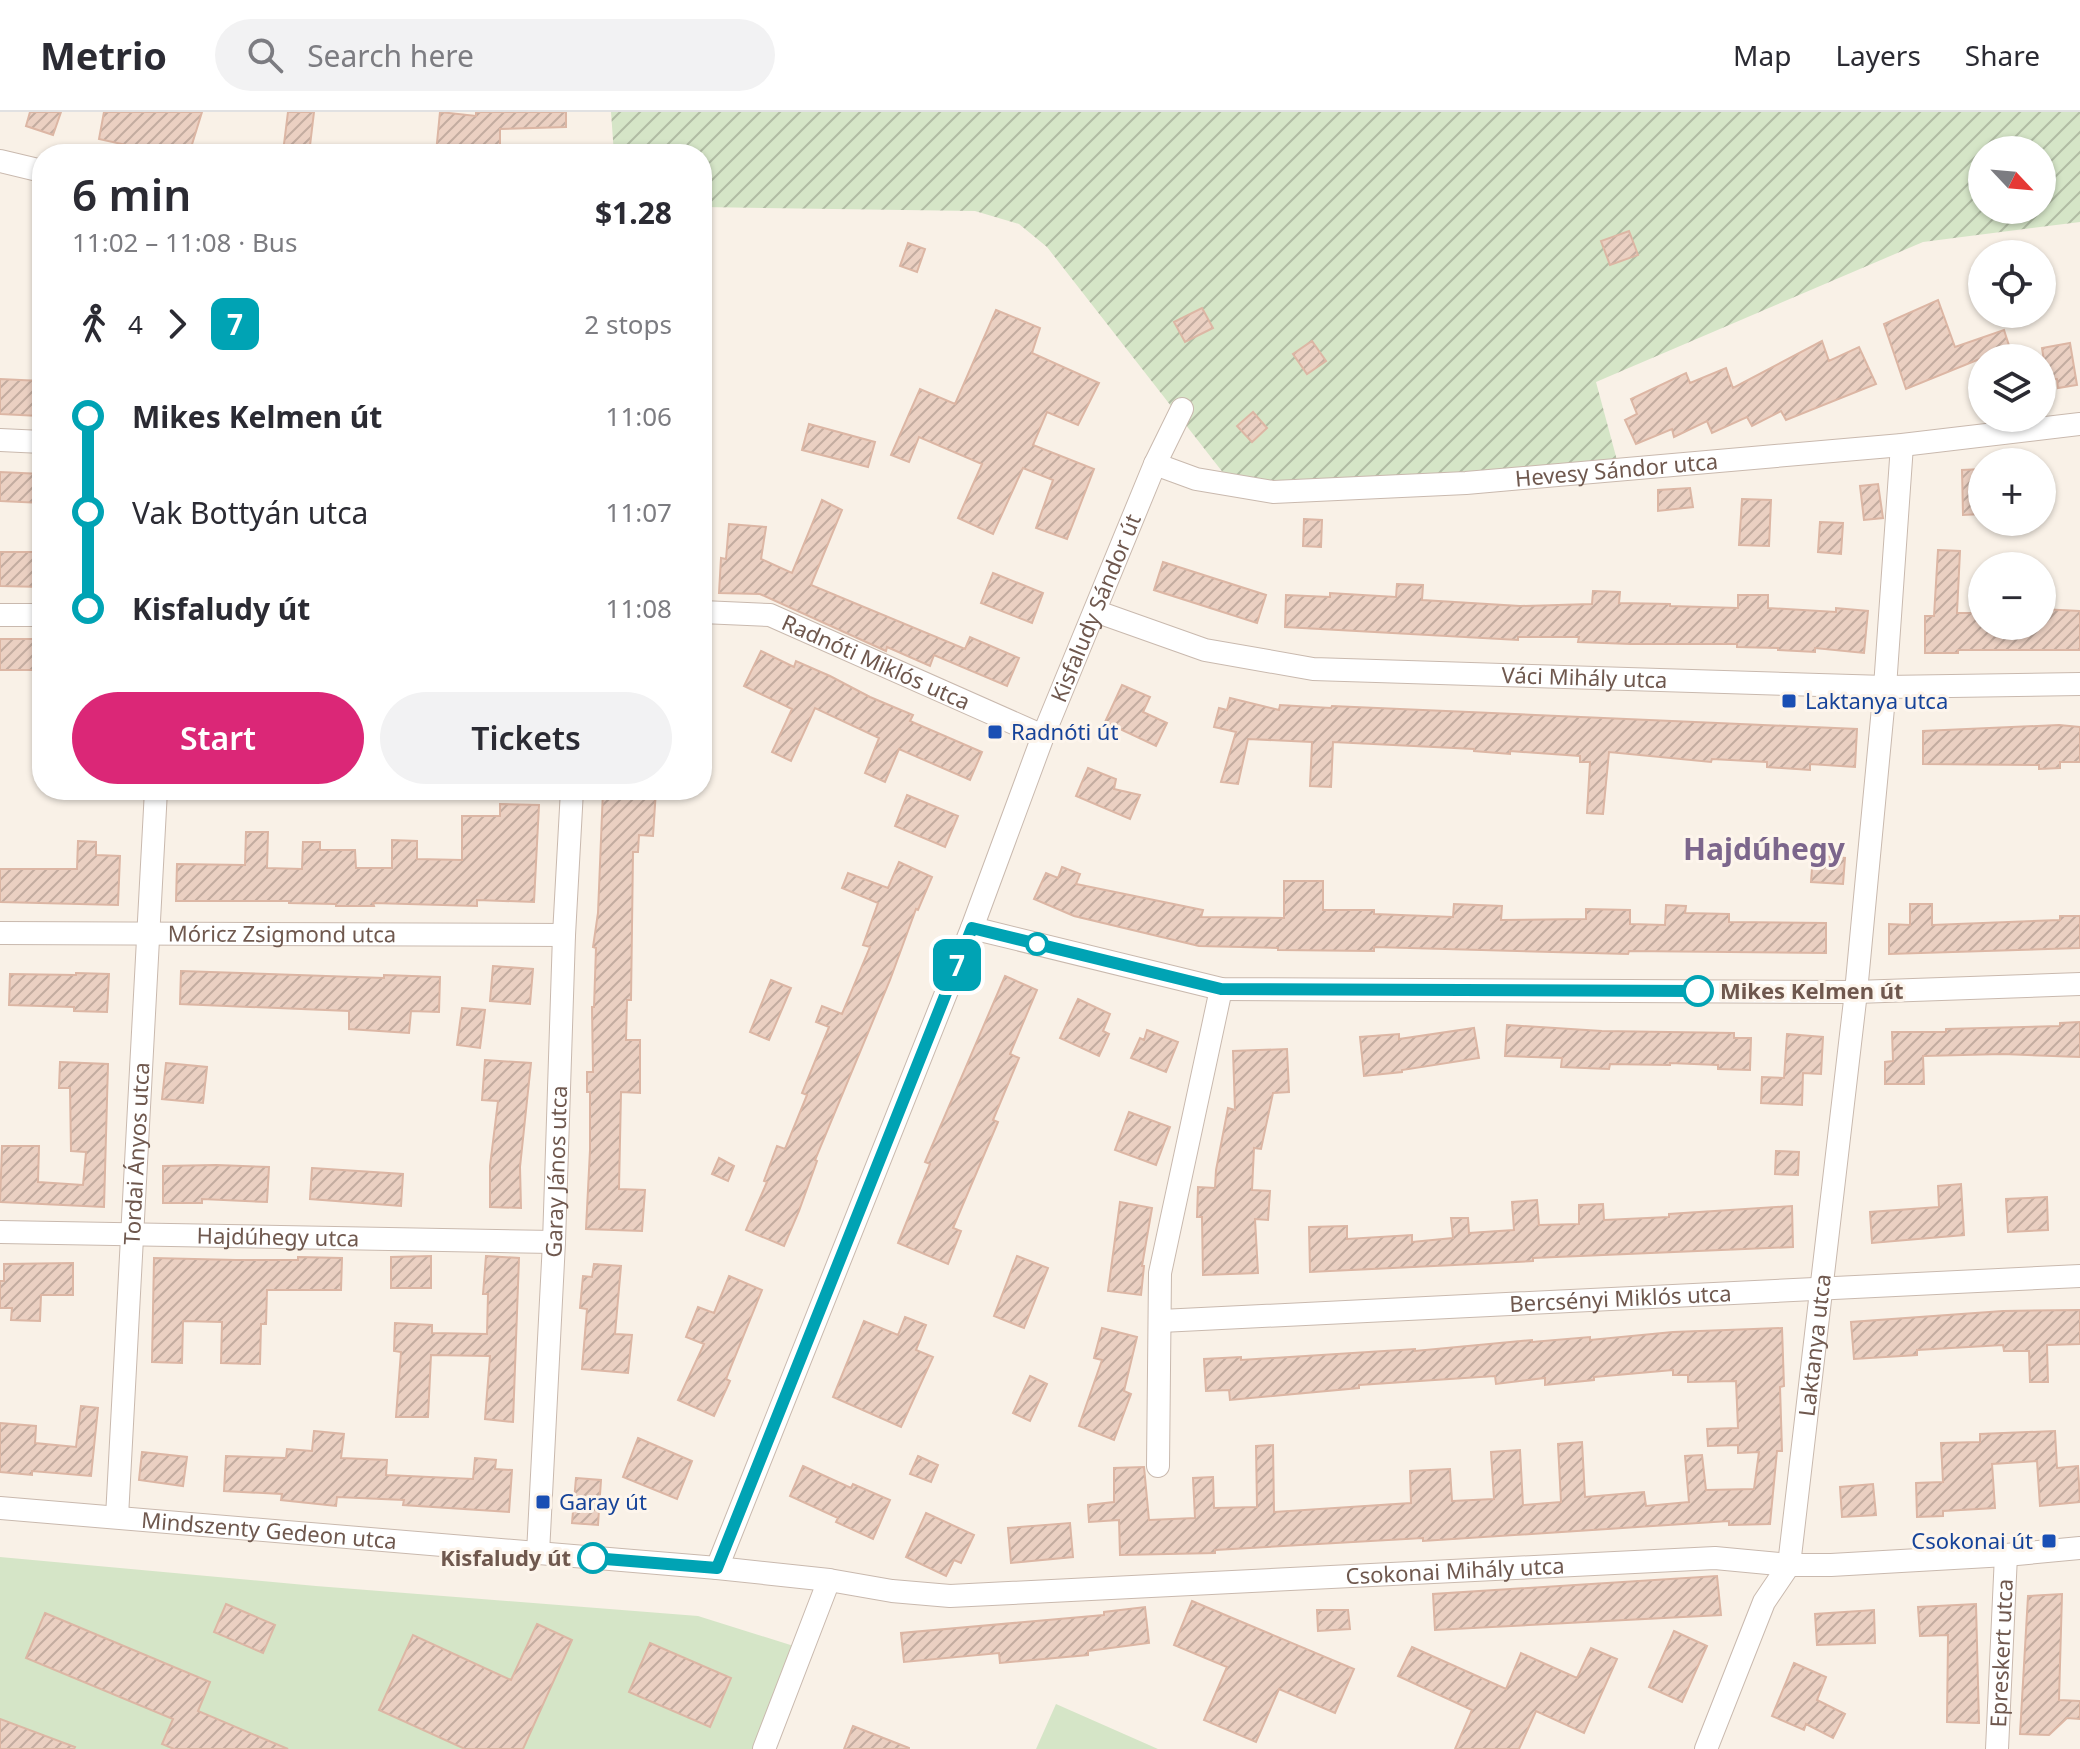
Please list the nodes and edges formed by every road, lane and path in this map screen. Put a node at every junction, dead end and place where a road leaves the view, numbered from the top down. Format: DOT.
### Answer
graph roads {
  1 [pos="0,161"];
  2 [pos="32,169"];
  3 [pos="1182,409"];
  4 [pos="2080,424"];
  5 [pos="0,440"];
  6 [pos="32,442"];
  7 [pos="1902,445"];
  8 [pos="1155,464"];
  9 [pos="1095,611"];
  10 [pos="712,612"];
  11 [pos="0,615"];
  12 [pos="32,615"];
  13 [pos="2080,684"];
  14 [pos="1885,687"];
  15 [pos="1043,736"];
  16 [pos="155,800"];
  17 [pos="571,800"];
  18 [pos="972,928"];
  19 [pos="0,933"];
  20 [pos="148,933"];
  21 [pos="564,935"];
  22 [pos="2080,984"];
  23 [pos="1221,989"];
  24 [pos="1856,992"];
  25 [pos="0,1232"];
  26 [pos="132,1233"];
  27 [pos="554,1242"];
  28 [pos="2080,1276"];
  29 [pos="1820,1290"];
  30 [pos="1161,1321"];
  31 [pos="1158,1466"];
  32 [pos="0,1508"];
  33 [pos="117,1517"];
  34 [pos="2080,1548"];
  35 [pos="538,1553"];
  36 [pos="2006,1555"];
  37 [pos="1789,1565"];
  38 [pos="717,1568"];
  39 [pos="829,1580"];
  40 [pos="764,1749"];
  41 [pos="1706,1749"];
  42 [pos="1997,1749"];
  1 -- 2 [label="street"];
  3 -- 8 [label="street, Kisfaludy Sándor út"];
  4 -- 7 [label="street, Hevesy Sándor utca"];
  5 -- 6 [label="street"];
  7 -- 8 [label="street, Hevesy Sándor utca"];
  7 -- 14 [label="street, Laktanya utca"];
  8 -- 9 [label="street, Kisfaludy Sándor út"];
  9 -- 14 [label="street, Váci Mihály utca"];
  9 -- 15 [label="street, Kisfaludy Sándor út"];
  10 -- 15 [label="street, Radnóti Miklós utca"];
  11 -- 12 [label="street"];
  13 -- 14 [label="street, Váci Mihály utca"];
  14 -- 24 [label="street, Laktanya utca"];
  15 -- 18 [label="street, Kisfaludy Sándor út"];
  16 -- 20 [label="street, Tordai Ányos utca"];
  17 -- 21 [label="street, Garay János utca"];
  18 -- 23 [label="street"];
  18 -- 38 [label="street, Kisfaludy Sándor út"];
  19 -- 20 [label="street, Móricz Zsigmond utca"];
  20 -- 21 [label="street, Móricz Zsigmond utca"];
  20 -- 26 [label="street, Tordai Ányos utca"];
  21 -- 27 [label="street, Garay János utca"];
  22 -- 24 [label="street"];
  23 -- 24 [label="street"];
  23 -- 30 [label="street"];
  24 -- 29 [label="street, Laktanya utca"];
  25 -- 26 [label="street, Hajdúhegy utca"];
  26 -- 27 [label="street, Hajdúhegy utca"];
  26 -- 33 [label="street, Tordai Ányos utca"];
  27 -- 35 [label="street, Garay János utca"];
  28 -- 29 [label="street, Bercsényi Miklós utca"];
  29 -- 30 [label="street, Bercsényi Miklós utca"];
  29 -- 37 [label="street, Laktanya utca"];
  30 -- 31 [label="street"];
  32 -- 33 [label="street, Mindszenty Gedeon utca"];
  33 -- 35 [label="street, Mindszenty Gedeon utca"];
  34 -- 36 [label="street, Csokonai Mihály utca"];
  35 -- 38 [label="street"];
  36 -- 37 [label="street, Csokonai Mihály utca"];
  36 -- 42 [label="street, Epreskert utca"];
  37 -- 39 [label="street, Csokonai Mihály utca"];
  37 -- 41 [label="street, Laktanya utca"];
  38 -- 39 [label="street, Csokonai Mihály utca"];
  39 -- 40 [label="street"];
}
